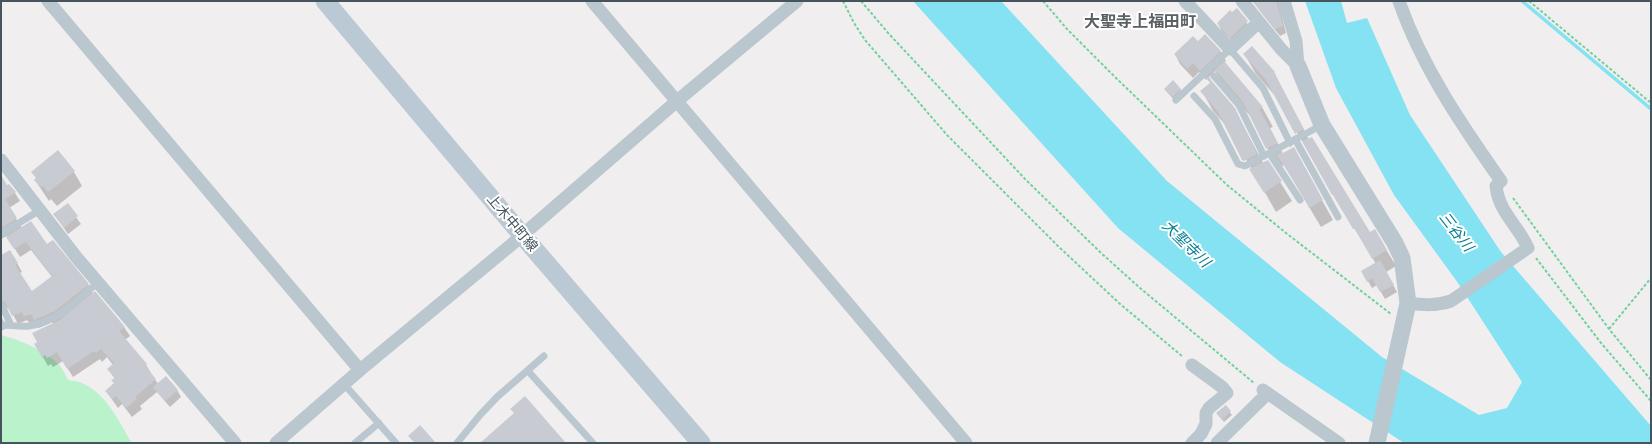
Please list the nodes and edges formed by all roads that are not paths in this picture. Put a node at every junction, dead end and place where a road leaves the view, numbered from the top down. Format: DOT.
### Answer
graph roads {
  1 [pos="48,1"];
  2 [pos="325,1"];
  3 [pos="592,1"];
  4 [pos="797,1"];
  5 [pos="1185,1"];
  6 [pos="1242,1"];
  7 [pos="1284,1"];
  8 [pos="1399,1"];
  9 [pos="1259,22"];
  10 [pos="1232,52"];
  11 [pos="1298,66"];
  12 [pos="1214,76"];
  13 [pos="1194,96"];
  14 [pos="1176,100"];
  15 [pos="676,101"];
  16 [pos="1322,125"];
  17 [pos="1293,141"];
  18 [pos="1267,155"];
  19 [pos="1,160"];
  20 [pos="1300,200"];
  21 [pos="40,210"];
  22 [pos="1338,217"];
  23 [pos="1,234"];
  24 [pos="522,235"];
  25 [pos="97,283"];
  26 [pos="1408,303"];
  27 [pos="1,304"];
  28 [pos="1,325"];
  29 [pos="11,325"];
  30 [pos="544,356"];
  31 [pos="1192,365"];
  32 [pos="360,370"];
  33 [pos="528,370"];
  34 [pos="344,384"];
  35 [pos="379,423"];
  36 [pos="236,443"];
  37 [pos="276,443"];
  38 [pos="355,443"];
  39 [pos="396,443"];
  40 [pos="457,443"];
  41 [pos="593,443"];
  42 [pos="701,443"];
  43 [pos="966,443"];
  44 [pos="1192,443"];
  45 [pos="1217,443"];
  46 [pos="1339,443"];
  47 [pos="1377,443"];
  1 -- 32 [label="street"];
  2 -- 24 [label="main road, 上木中町線"];
  3 -- 15 [label="street"];
  4 -- 15 [label="street"];
  5 -- 10 [label="street"];
  6 -- 9 [label="street"];
  7 -- 11 [label="street"];
  8 -- 26 [label="street"];
  9 -- 10 [label="street"];
  9 -- 11 [label="street"];
  10 -- 14 [label="lane"];
  10 -- 17 [label="lane"];
  11 -- 16 [label="street"];
  12 -- 18 [label="lane"];
  13 -- 18 [label="lane"];
  15 -- 24 [label="street"];
  15 -- 43 [label="street"];
  16 -- 17 [label="lane"];
  16 -- 26 [label="street"];
  17 -- 18 [label="lane"];
  17 -- 22 [label="lane"];
  18 -- 20 [label="lane"];
  19 -- 21 [label="street"];
  21 -- 23 [label="lane"];
  21 -- 25 [label="street"];
  24 -- 32 [label="street"];
  24 -- 42 [label="main road, 上木中町線"];
  25 -- 29 [label="lane"];
  25 -- 36 [label="street"];
  26 -- 47 [label="street"];
  27 -- 29 [label="lane"];
  28 -- 29 [label="lane"];
  30 -- 33 [label="lane"];
  31 -- 44 [label="street"];
  32 -- 34 [label="street"];
  33 -- 40 [label="lane"];
  33 -- 41 [label="lane"];
  34 -- 35 [label="lane"];
  34 -- 37 [label="street"];
  35 -- 38 [label="lane"];
  35 -- 39 [label="lane"];
  45 -- 46 [label="street"];
}
